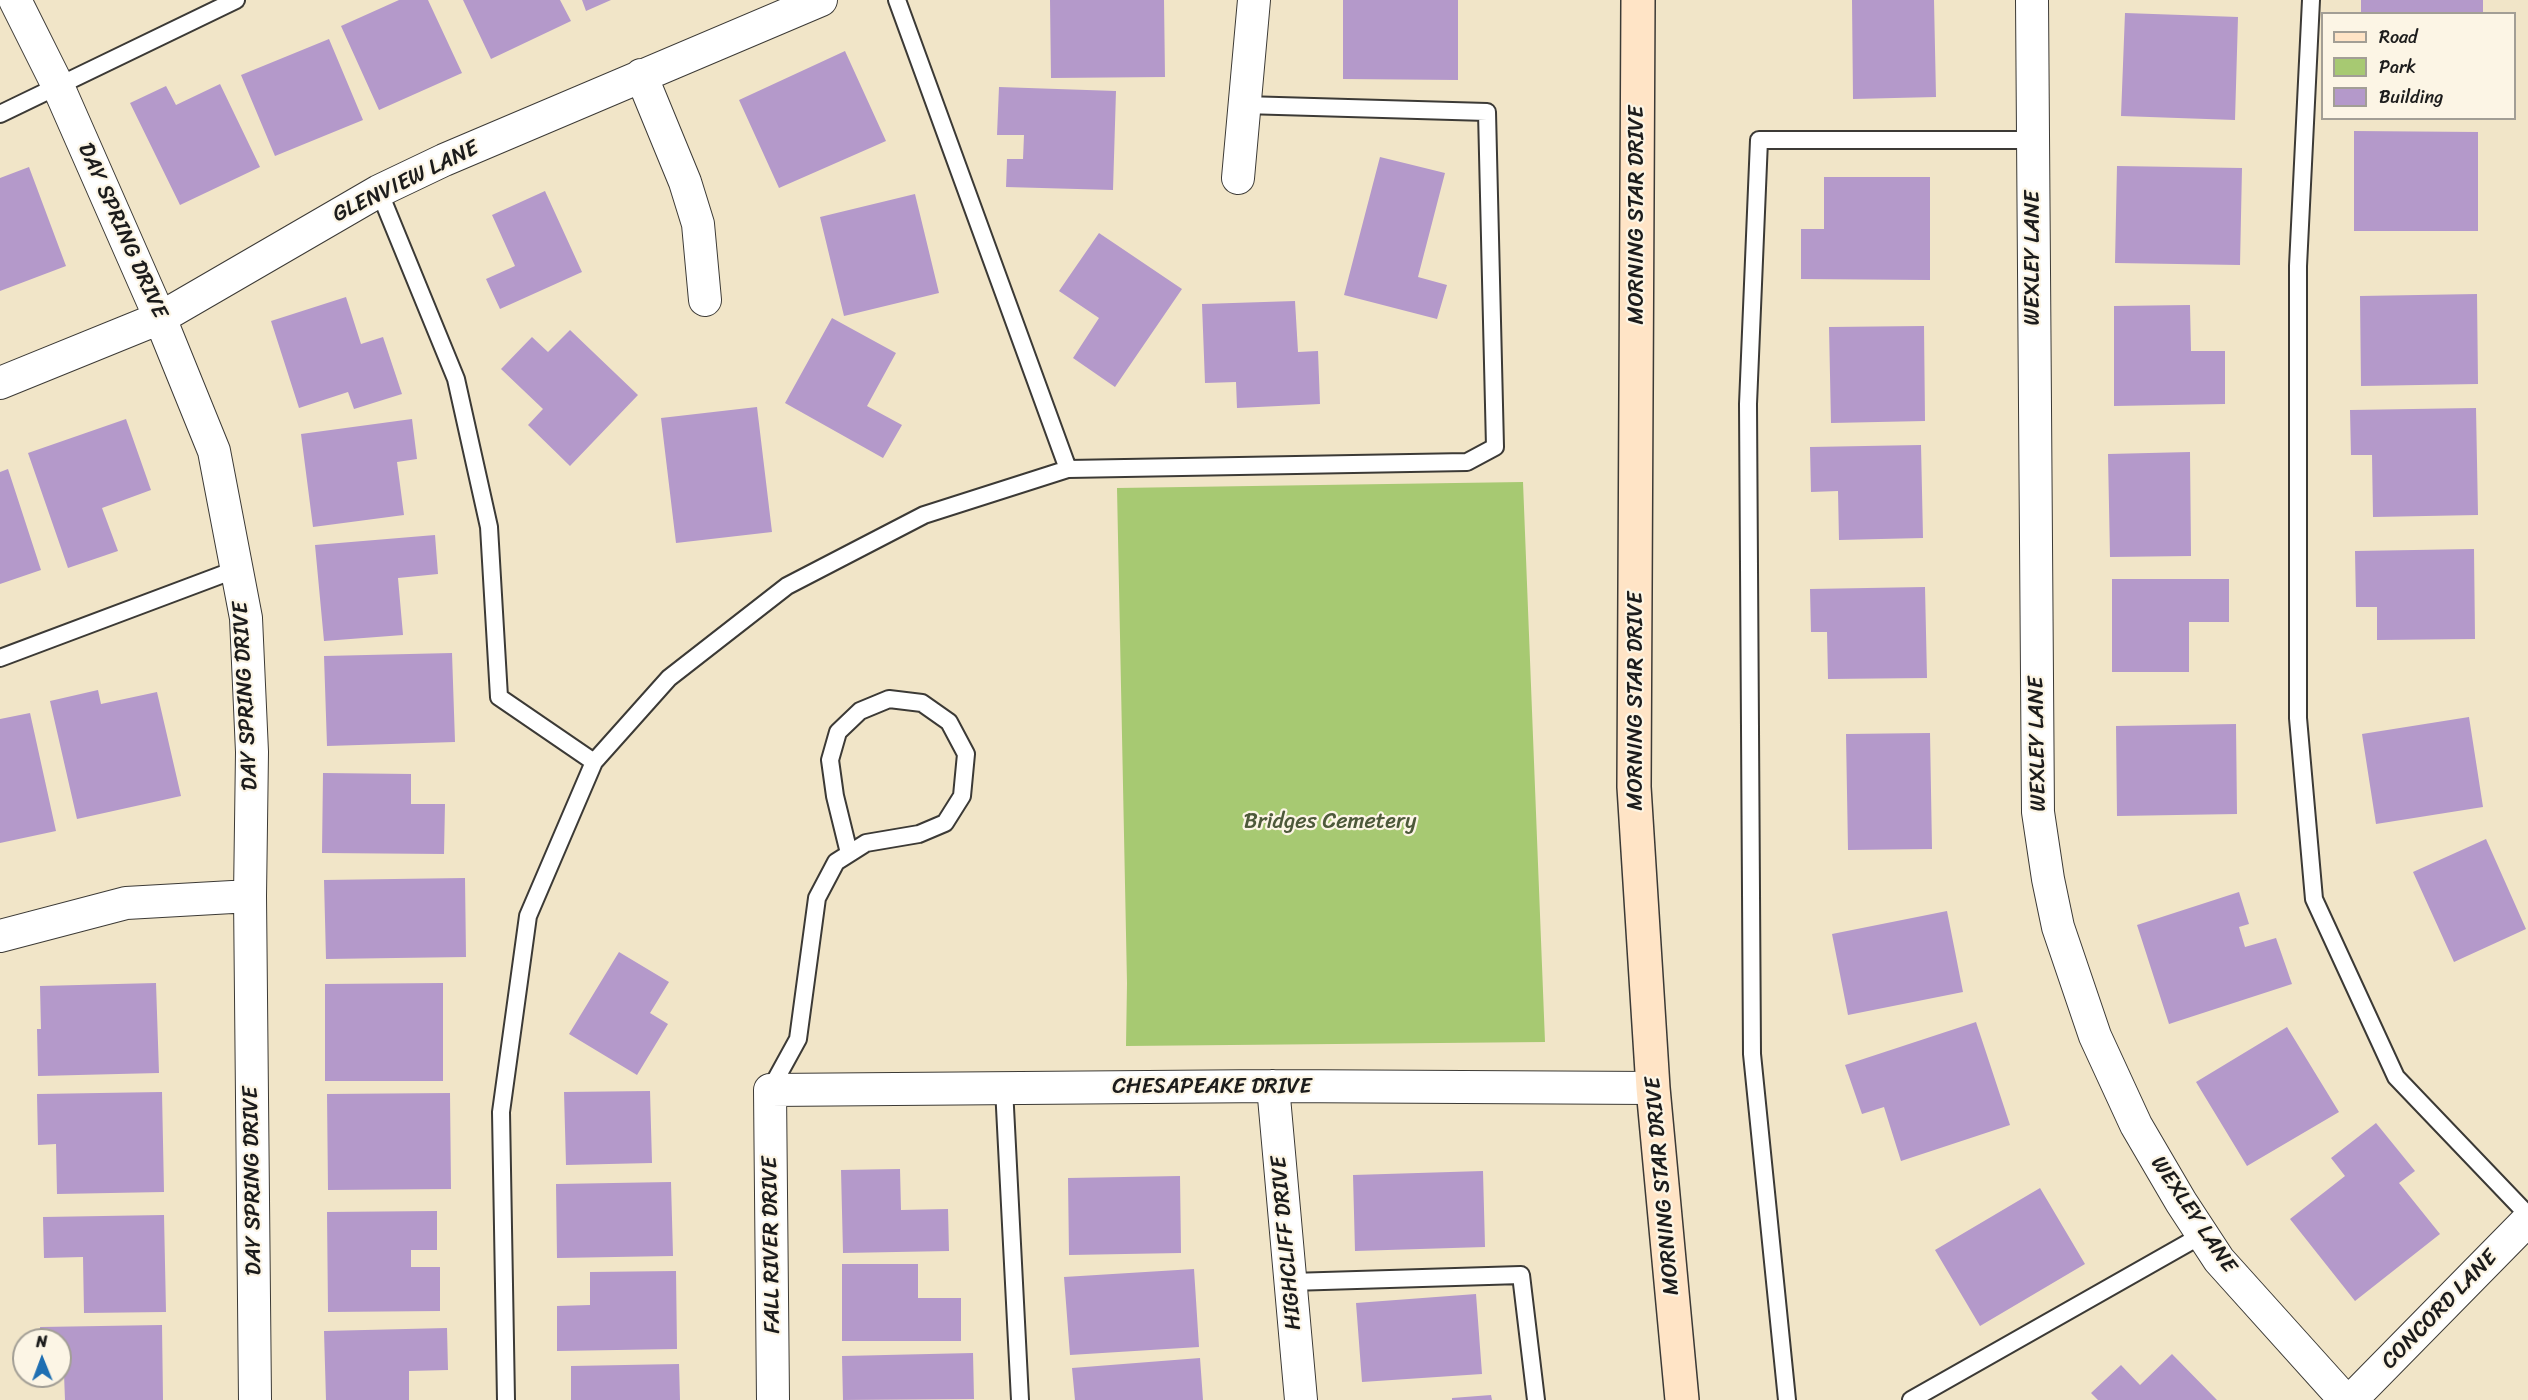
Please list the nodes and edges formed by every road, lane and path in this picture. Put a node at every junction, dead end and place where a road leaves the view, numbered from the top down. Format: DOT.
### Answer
graph roads {
  1 [pos="15,0"];
  2 [pos="236,0"];
  3 [pos="821,0"];
  4 [pos="897,0"];
  5 [pos="1254,0"];
  6 [pos="1638,0"];
  7 [pos="2032,0"];
  8 [pos="2311,0"];
  9 [pos="641,75"];
  10 [pos="58,86"];
  11 [pos="1244,105"];
  12 [pos="0,114"];
  13 [pos="2032,140"];
  14 [pos="1238,178"];
  15 [pos="379,191"];
  16 [pos="705,300"];
  17 [pos="160,318"];
  18 [pos="0,383"];
  19 [pos="1068,469"];
  20 [pos="237,569"];
  21 [pos="0,658"];
  22 [pos="594,762"];
  23 [pos="849,853"];
  24 [pos="250,896"];
  25 [pos="0,936"];
  26 [pos="1274,1086"];
  27 [pos="1004,1088"];
  28 [pos="1653,1088"];
  29 [pos="770,1090"];
  30 [pos="2528,1215"];
  31 [pos="2528,1220"];
  32 [pos="2202,1235"];
  33 [pos="1291,1282"];
  34 [pos="255,1400"];
  35 [pos="506,1400"];
  36 [pos="773,1400"];
  37 [pos="1020,1400"];
  38 [pos="1301,1400"];
  39 [pos="1536,1400"];
  40 [pos="1682,1400"];
  41 [pos="1787,1400"];
  42 [pos="1911,1400"];
  43 [pos="2345,1400"];
  44 [pos="2351,1400"];
  1 -- 10 [label="street, DAY SPRING DRIVE"];
  2 -- 10 [label="lane"];
  3 -- 9 [label="street, GLENVIEW LANE"];
  4 -- 19 [label="lane"];
  5 -- 11 [label="street"];
  6 -- 28 [label="street, MORNING STAR DRIVE"];
  7 -- 13 [label="street, WEXLEY LANE"];
  8 -- 30 [label="lane"];
  9 -- 15 [label="street, GLENVIEW LANE"];
  9 -- 16 [label="street"];
  10 -- 12 [label="lane"];
  10 -- 17 [label="street, DAY SPRING DRIVE"];
  11 -- 14 [label="street"];
  11 -- 19 [label="lane"];
  13 -- 32 [label="street, WEXLEY LANE"];
  13 -- 41 [label="lane"];
  15 -- 17 [label="street, GLENVIEW LANE"];
  15 -- 22 [label="lane"];
  17 -- 18 [label="street, GLENVIEW LANE"];
  17 -- 20 [label="street, DAY SPRING DRIVE"];
  19 -- 22 [label="lane"];
  20 -- 21 [label="lane"];
  20 -- 24 [label="street, DAY SPRING DRIVE"];
  22 -- 35 [label="lane"];
  23 -- 23 [label="lane"];
  23 -- 29 [label="lane"];
  24 -- 25 [label="street"];
  24 -- 34 [label="street, DAY SPRING DRIVE"];
  26 -- 27 [label="street, CHESAPEAKE DRIVE"];
  26 -- 28 [label="street, CHESAPEAKE DRIVE"];
  26 -- 33 [label="street, HIGHCLIFF DRIVE"];
  27 -- 29 [label="street, CHESAPEAKE DRIVE"];
  27 -- 37 [label="lane"];
  28 -- 40 [label="street, MORNING STAR DRIVE"];
  29 -- 36 [label="street, FALL RIVER DRIVE"];
  31 -- 44 [label="street, CONCORD LANE"];
  32 -- 42 [label="lane"];
  32 -- 43 [label="street, WEXLEY LANE"];
  33 -- 38 [label="street, HIGHCLIFF DRIVE"];
  33 -- 39 [label="lane"];
}
